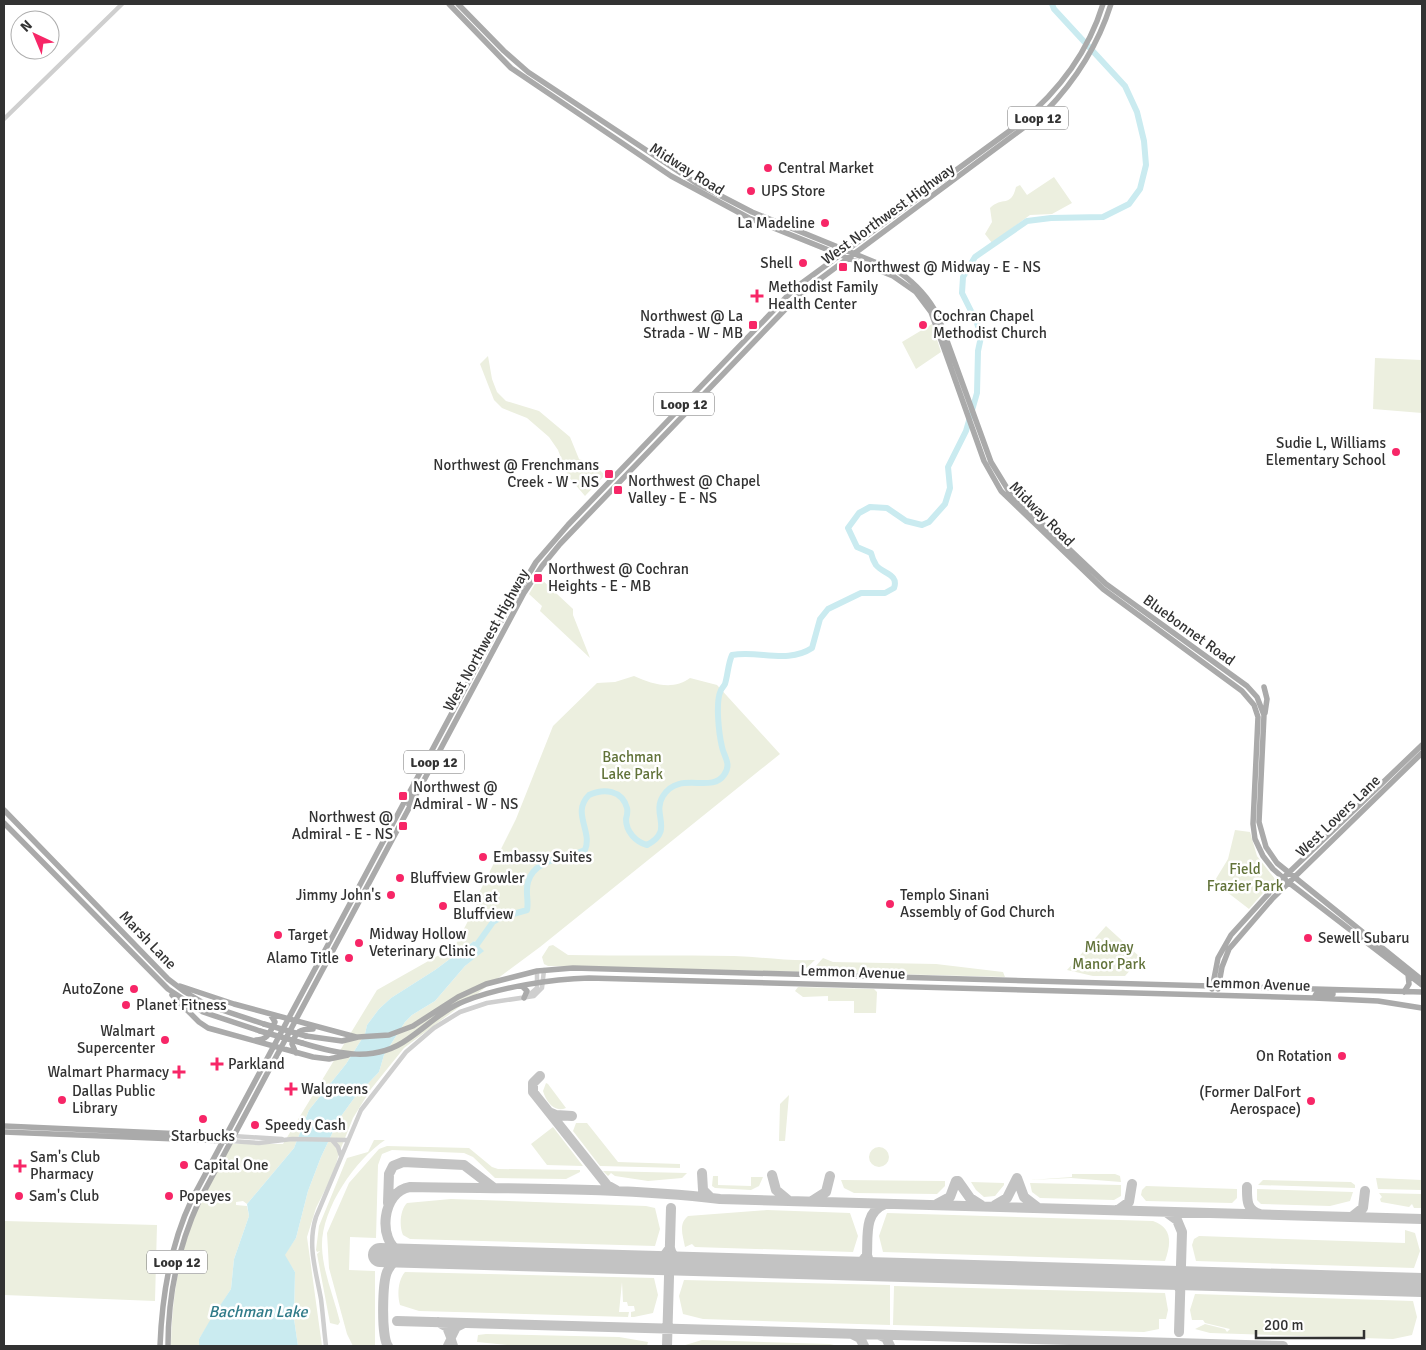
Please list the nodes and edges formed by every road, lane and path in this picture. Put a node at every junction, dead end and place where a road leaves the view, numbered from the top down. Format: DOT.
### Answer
graph roads {
  1 [pos="122,4"];
  2 [pos="449,4"];
  3 [pos="458,4"];
  4 [pos="1103,4"];
  5 [pos="1111,4"];
  6 [pos="4,119"];
  7 [pos="988,146"];
  8 [pos="982,150"];
  9 [pos="990,155"];
  10 [pos="752,212"];
  11 [pos="749,218"];
  12 [pos="790,227"];
  13 [pos="787,234"];
  14 [pos="868,244"];
  15 [pos="846,250"];
  16 [pos="840,254"];
  17 [pos="854,254"];
  18 [pos="848,258"];
  19 [pos="872,260"];
  20 [pos="906,280"];
  21 [pos="781,301"];
  22 [pos="770,324"];
  23 [pos="752,332"];
  24 [pos="758,337"];
  25 [pos="950,355"];
  26 [pos="604,486"];
  27 [pos="610,492"];
  28 [pos="554,540"];
  29 [pos="560,544"];
  30 [pos="1104,587"];
  31 [pos="518,589"];
  32 [pos="524,594"];
  33 [pos="490,640"];
  34 [pos="497,644"];
  35 [pos="1264,686"];
  36 [pos="460,696"];
  37 [pos="1254,699"];
  38 [pos="466,701"];
  39 [pos="1264,715"];
  40 [pos="1422,745"];
  41 [pos="1422,753"];
  42 [pos="424,764"];
  43 [pos="430,768"];
  44 [pos="413,783"];
  45 [pos="1363,805"];
  46 [pos="410,807"];
  47 [pos="4,810"];
  48 [pos="4,823"];
  49 [pos="29,836"];
  50 [pos="22,842"];
  51 [pos="371,862"];
  52 [pos="379,865"];
  53 [pos="1291,875"];
  54 [pos="1285,880"];
  55 [pos="1335,913"];
  56 [pos="1380,948"];
  57 [pos="145,962"];
  58 [pos="540,971"];
  59 [pos="312,972"];
  60 [pos="730,972"];
  61 [pos="1408,974"];
  62 [pos="320,975"];
  63 [pos="1422,980"];
  64 [pos="730,981"];
  65 [pos="540,984"];
  66 [pos="1422,985"];
  67 [pos="178,986"];
  68 [pos="523,987"];
  69 [pos="1212,987"];
  70 [pos="1219,987"];
  71 [pos="168,989"];
  72 [pos="1299,989"];
  73 [pos="1345,990"];
  74 [pos="1404,992"];
  75 [pos="1422,992"];
  76 [pos="1214,995"];
  77 [pos="524,998"];
  78 [pos="1299,998"];
  79 [pos="1314,998"];
  80 [pos="1422,1008"];
  81 [pos="268,1012"];
  82 [pos="288,1018"];
  83 [pos="296,1021"];
  84 [pos="320,1028"];
  85 [pos="306,1036"];
  86 [pos="358,1037"];
  87 [pos="244,1038"];
  88 [pos="302,1043"];
  89 [pos="272,1046"];
  90 [pos="280,1049"];
  91 [pos="296,1053"];
  92 [pos="348,1055"];
  93 [pos="4,1126"];
  94 [pos="4,1132"];
  95 [pos="171,1136"];
  96 [pos="224,1138"];
  97 [pos="232,1138"];
  98 [pos="332,1140"];
  99 [pos="348,1140"];
  100 [pos="342,1158"];
  101 [pos="187,1219"];
  102 [pos="161,1322"];
  103 [pos="168,1344"];
  104 [pos="160,1346"];
  105 [pos="326,1346"];
  1 -- 6 [label="street"];
  2 -- 11 [label="main road, Midway Road"];
  3 -- 10 [label="main road, Midway Road"];
  4 -- 7 [label="main road, West Northwest Highway / Loop 12"];
  5 -- 9 [label="main road, West Northwest Highway / Loop 12"];
  7 -- 8 [label="main road, West Northwest Highway / Loop 12"];
  7 -- 9 [label="main road"];
  8 -- 9 [label="main road"];
  8 -- 15 [label="main road, West Northwest Highway / Loop 12"];
  9 -- 14 [label="main road, West Northwest Highway / Loop 12"];
  10 -- 11 [label="main road"];
  10 -- 12 [label="main road, Midway Road"];
  11 -- 13 [label="main road, Midway Road"];
  12 -- 13 [label="main road"];
  12 -- 15 [label="main road, Midway Road"];
  13 -- 16 [label="main road, Midway Road"];
  14 -- 17 [label="main road, West Northwest Highway / Loop 12"];
  14 -- 19 [label="main road"];
  15 -- 16 [label="main road, West Northwest Highway / Loop 12"];
  15 -- 17 [label="main road, Midway Road"];
  16 -- 18 [label="main road, Midway Road"];
  16 -- 21 [label="main road, West Northwest Highway / Loop 12"];
  17 -- 18 [label="main road, West Northwest Highway / Loop 12"];
  17 -- 19 [label="main road, Midway Road"];
  18 -- 20 [label="main road, Midway Road"];
  18 -- 22 [label="main road, West Northwest Highway / Loop 12"];
  19 -- 20 [label="main road, Midway Road"];
  20 -- 25 [label="main road, Midway Road"];
  21 -- 22 [label="main road"];
  21 -- 23 [label="main road, West Northwest Highway / Loop 12"];
  22 -- 24 [label="main road, West Northwest Highway / Loop 12"];
  23 -- 24 [label="main road"];
  23 -- 26 [label="main road, West Northwest Highway / Loop 12"];
  24 -- 27 [label="main road, West Northwest Highway / Loop 12"];
  25 -- 30 [label="main road, Midway Road"];
  25 -- 30 [label="main road, Midway Road"];
  26 -- 27 [label="main road"];
  26 -- 28 [label="main road, West Northwest Highway / Loop 12"];
  27 -- 29 [label="main road, West Northwest Highway / Loop 12"];
  28 -- 29 [label="main road"];
  28 -- 31 [label="main road, West Northwest Highway / Loop 12"];
  29 -- 32 [label="main road, West Northwest Highway / Loop 12"];
  30 -- 37 [label="main road, Bluebonnet Road"];
  31 -- 32 [label="main road"];
  31 -- 33 [label="main road, West Northwest Highway / Loop 12"];
  32 -- 34 [label="main road, West Northwest Highway / Loop 12"];
  33 -- 34 [label="main road"];
  33 -- 36 [label="main road, West Northwest Highway / Loop 12"];
  34 -- 38 [label="main road, West Northwest Highway / Loop 12"];
  35 -- 39 [label="main road"];
  36 -- 38 [label="main road"];
  36 -- 42 [label="main road, West Northwest Highway / Loop 12"];
  37 -- 39 [label="main road"];
  37 -- 54 [label="main road"];
  38 -- 43 [label="main road, West Northwest Highway / Loop 12"];
  39 -- 53 [label="main road"];
  40 -- 45 [label="main road, West Lovers Lane"];
  41 -- 45 [label="main road, West Lovers Lane"];
  42 -- 43 [label="main road"];
  42 -- 44 [label="main road, West Northwest Highway / Loop 12"];
  43 -- 46 [label="main road, West Northwest Highway / Loop 12"];
  44 -- 46 [label="main road"];
  44 -- 51 [label="main road, West Northwest Highway / Loop 12"];
  45 -- 53 [label="main road, West Lovers Lane"];
  46 -- 52 [label="main road, West Northwest Highway / Loop 12"];
  47 -- 49 [label="main road, Marsh Lane"];
  48 -- 50 [label="main road, Marsh Lane"];
  49 -- 50 [label="main road"];
  49 -- 57 [label="main road, Marsh Lane"];
  50 -- 57 [label="main road, Marsh Lane"];
  51 -- 52 [label="main road"];
  51 -- 59 [label="main road, West Northwest Highway / Loop 12"];
  52 -- 62 [label="main road, West Northwest Highway / Loop 12"];
  53 -- 54 [label="main road, West Lovers Lane"];
  53 -- 55 [label="main road"];
  54 -- 55 [label="main road"];
  54 -- 69 [label="main road, West Lovers Lane"];
  54 -- 70 [label="main road, West Lovers Lane"];
  55 -- 56 [label="main road"];
  56 -- 61 [label="main road"];
  56 -- 63 [label="main road"];
  57 -- 67 [label="main road, Marsh Lane"];
  57 -- 71 [label="main road, Marsh Lane"];
  58 -- 60 [label="main road, Lemmon Avenue"];
  58 -- 65 [label="street"];
  58 -- 86 [label="main road, Lemmon Avenue"];
  59 -- 62 [label="main road"];
  59 -- 82 [label="main road, West Northwest Highway / Loop 12"];
  60 -- 64 [label="main road"];
  60 -- 69 [label="main road, Lemmon Avenue"];
  61 -- 66 [label="main road"];
  61 -- 74 [label="main road"];
  62 -- 83 [label="main road, West Northwest Highway / Loop 12"];
  64 -- 65 [label="main road, Lemmon Avenue"];
  64 -- 76 [label="main road, Lemmon Avenue"];
  65 -- 68 [label="main road, Lemmon Avenue"];
  65 -- 77 [label="street"];
  67 -- 81 [label="main road"];
  67 -- 85 [label="main road, Marsh Lane, bridge"];
  68 -- 77 [label="main road"];
  68 -- 92 [label="main road, Lemmon Avenue"];
  69 -- 70 [label="main road, Lemmon Avenue"];
  69 -- 76 [label="main road, West Lovers Lane"];
  70 -- 72 [label="main road, Lemmon Avenue"];
  70 -- 76 [label="main road, West Lovers Lane"];
  71 -- 87 [label="main road"];
  71 -- 88 [label="main road, Marsh Lane, bridge"];
  72 -- 73 [label="main road, Lemmon Avenue"];
  72 -- 78 [label="main road"];
  73 -- 74 [label="main road, Lemmon Avenue"];
  73 -- 79 [label="main road"];
  74 -- 75 [label="main road, Lemmon Avenue"];
  76 -- 78 [label="main road, Lemmon Avenue"];
  77 -- 99 [label="street"];
  78 -- 79 [label="main road, Lemmon Avenue"];
  79 -- 80 [label="main road, Lemmon Avenue"];
  81 -- 82 [label="main road"];
  81 -- 87 [label="main road"];
  82 -- 83 [label="main road"];
  82 -- 89 [label="main road, West Northwest Highway / Loop 12"];
  83 -- 84 [label="main road"];
  83 -- 90 [label="main road, West Northwest Highway / Loop 12"];
  84 -- 86 [label="main road"];
  84 -- 91 [label="main road"];
  85 -- 86 [label="main road, Lemmon Avenue"];
  87 -- 89 [label="main road"];
  88 -- 92 [label="main road, Lemmon Avenue"];
  89 -- 90 [label="main road"];
  89 -- 96 [label="main road, West Northwest Highway / Loop 12"];
  90 -- 91 [label="main road"];
  90 -- 97 [label="main road, West Northwest Highway / Loop 12"];
  91 -- 92 [label="main road"];
  93 -- 95 [label="main road"];
  94 -- 95 [label="main road"];
  95 -- 96 [label="main road"];
  96 -- 97 [label="main road"];
  96 -- 101 [label="main road, West Northwest Highway / Loop 12"];
  97 -- 98 [label="street"];
  97 -- 101 [label="main road, West Northwest Highway / Loop 12"];
  98 -- 99 [label="street"];
  98 -- 100 [label="street"];
  99 -- 100 [label="street"];
  100 -- 105 [label="street"];
  101 -- 102 [label="main road, West Northwest Highway / Loop 12"];
  101 -- 103 [label="main road, West Northwest Highway / Loop 12"];
  102 -- 103 [label="main road"];
  102 -- 104 [label="main road, West Northwest Highway / Loop 12"];
}
